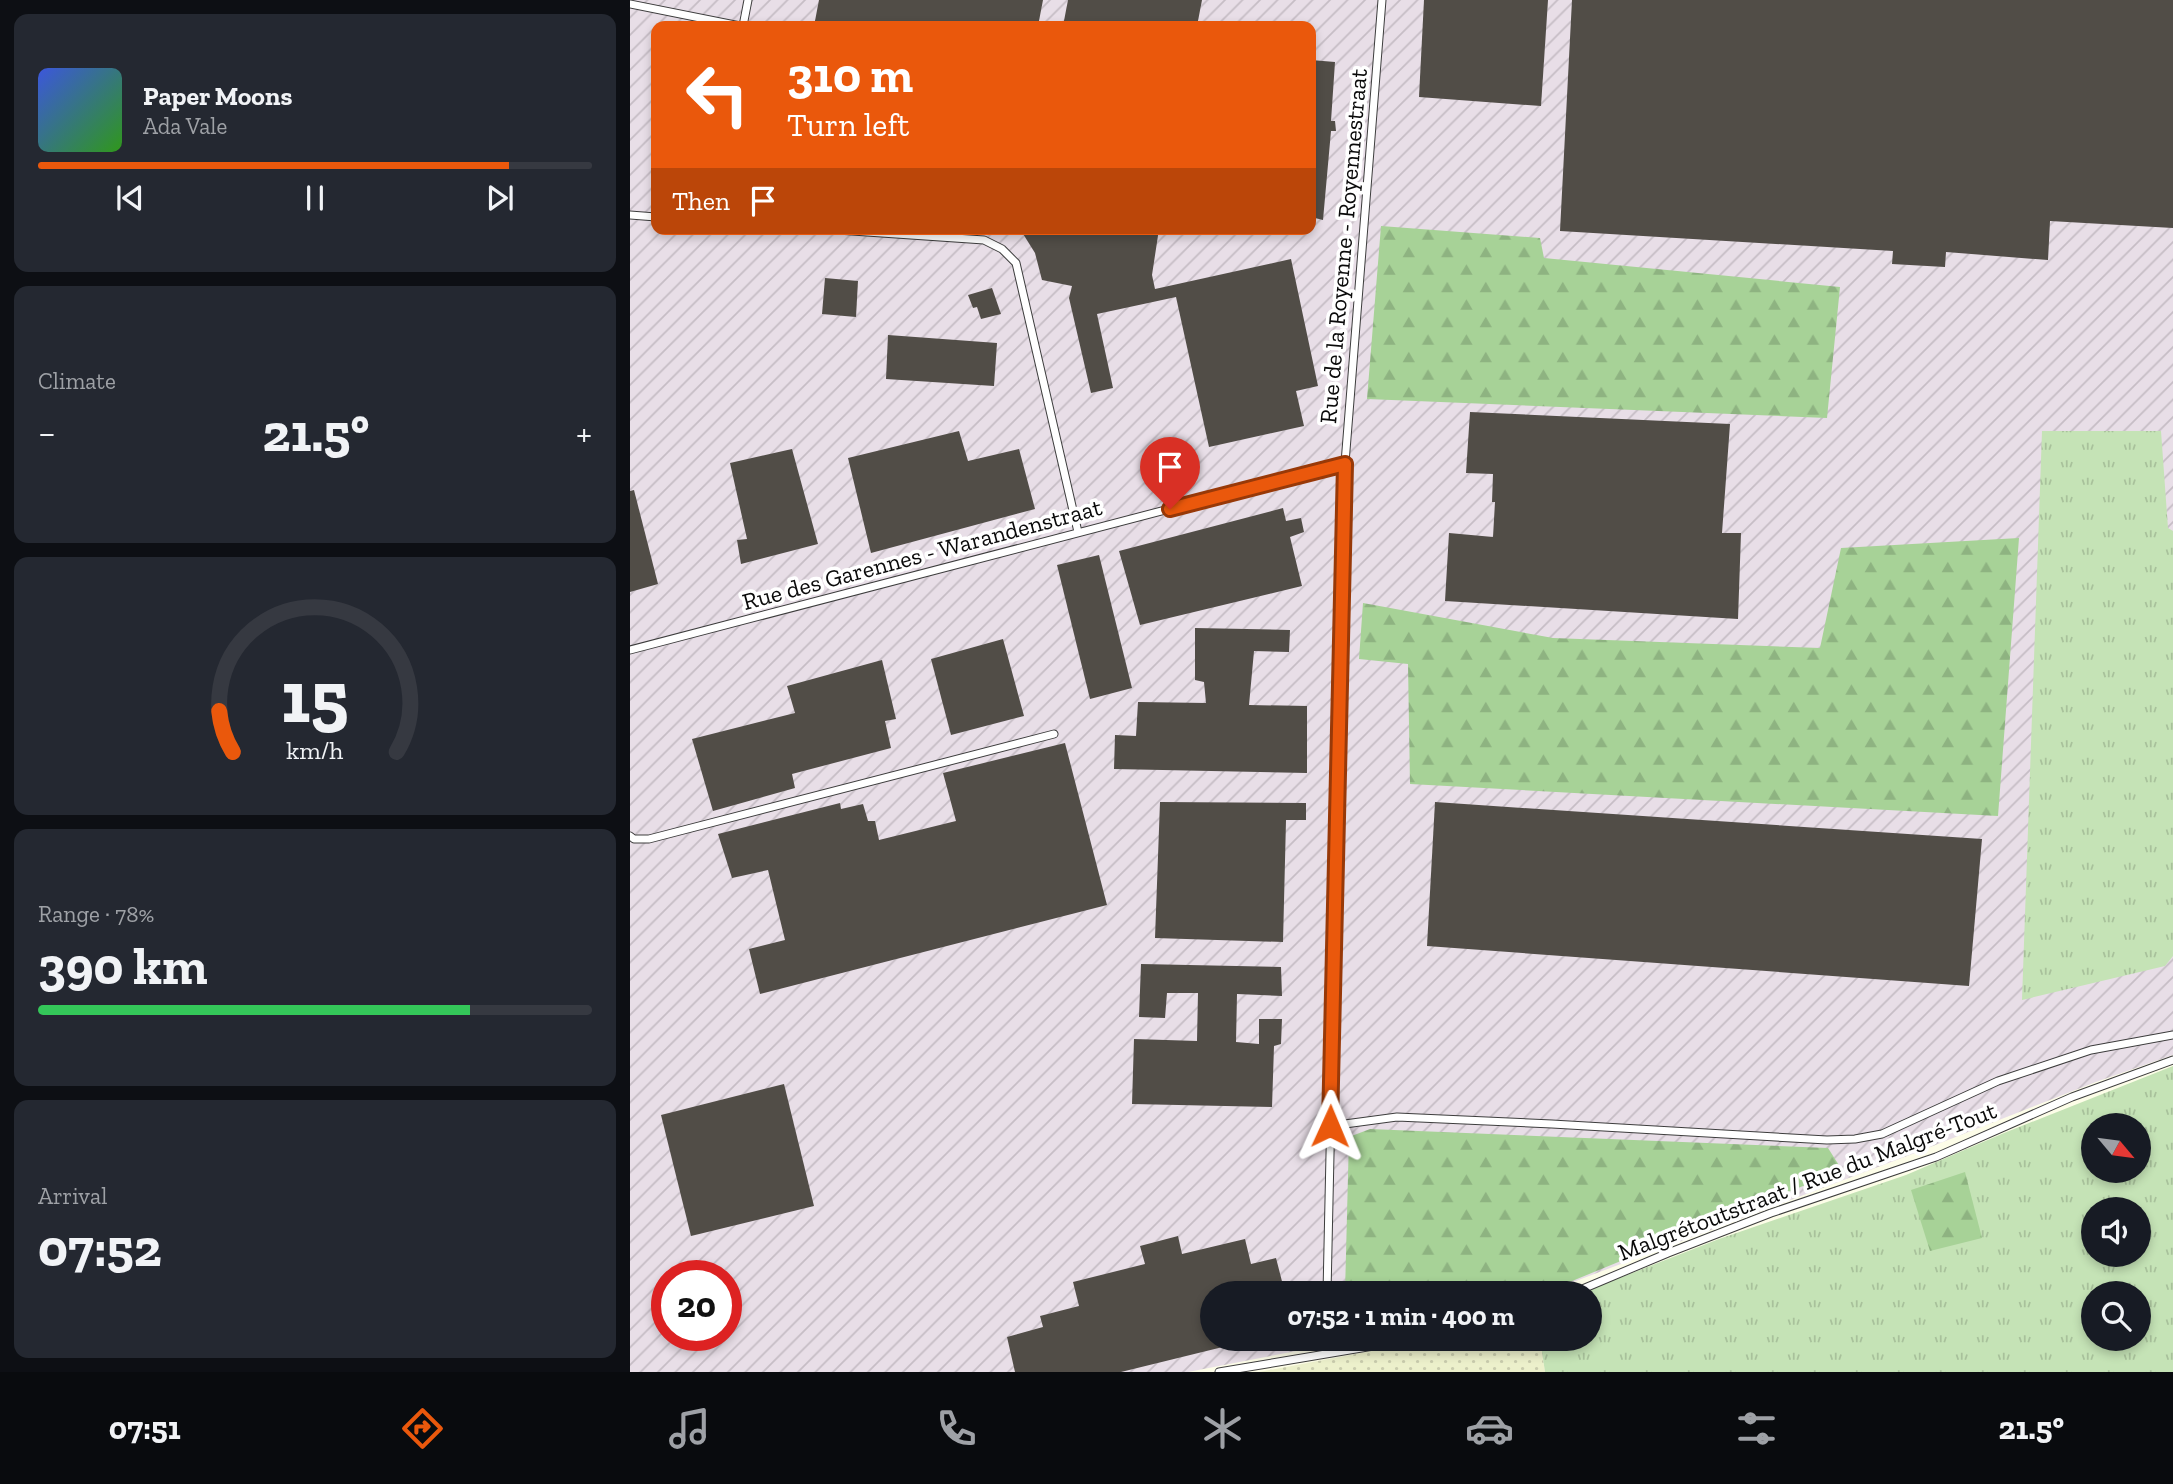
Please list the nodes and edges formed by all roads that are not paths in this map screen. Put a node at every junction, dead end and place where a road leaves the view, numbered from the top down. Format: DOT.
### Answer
graph roads {
  1 [pos="748,0"];
  2 [pos="1382,0"];
  3 [pos="630,4"];
  4 [pos="717,21"];
  5 [pos="743,21"];
  6 [pos="630,215"];
  7 [pos="651,217"];
  8 [pos="911,235"];
  9 [pos="1345,464"];
  10 [pos="1078,532"];
  11 [pos="630,650"];
  12 [pos="1054,734"];
  13 [pos="630,836"];
  14 [pos="2173,1035"];
  15 [pos="2173,1060"];
  16 [pos="1330,1126"];
  17 [pos="1327,1281"];
  18 [pos="1602,1281"];
  19 [pos="1339,1351"];
  20 [pos="1326,1353"];
  21 [pos="1219,1372"];
  1 -- 5 [label="lane"];
  2 -- 9 [label="lane, Rue de la Royenne - Royennestraat"];
  3 -- 4 [label="lane"];
  6 -- 7 [label="lane"];
  8 -- 10 [label="lane"];
  9 -- 10 [label="lane, Rue des Garennes - Warandenstraat"];
  9 -- 16 [label="lane, Rue de la Royenne - Royennestraat"];
  10 -- 11 [label="lane, Rue des Garennes - Warandenstraat"];
  12 -- 13 [label="lane"];
  14 -- 16 [label="lane"];
  15 -- 18 [label="lane, Malgrétoutstraat / Rue du Malgré-Tout"];
  16 -- 17 [label="lane, Rue de la Royenne - Royennestraat"];
  19 -- 20 [label="lane"];
  20 -- 21 [label="lane"];
}
